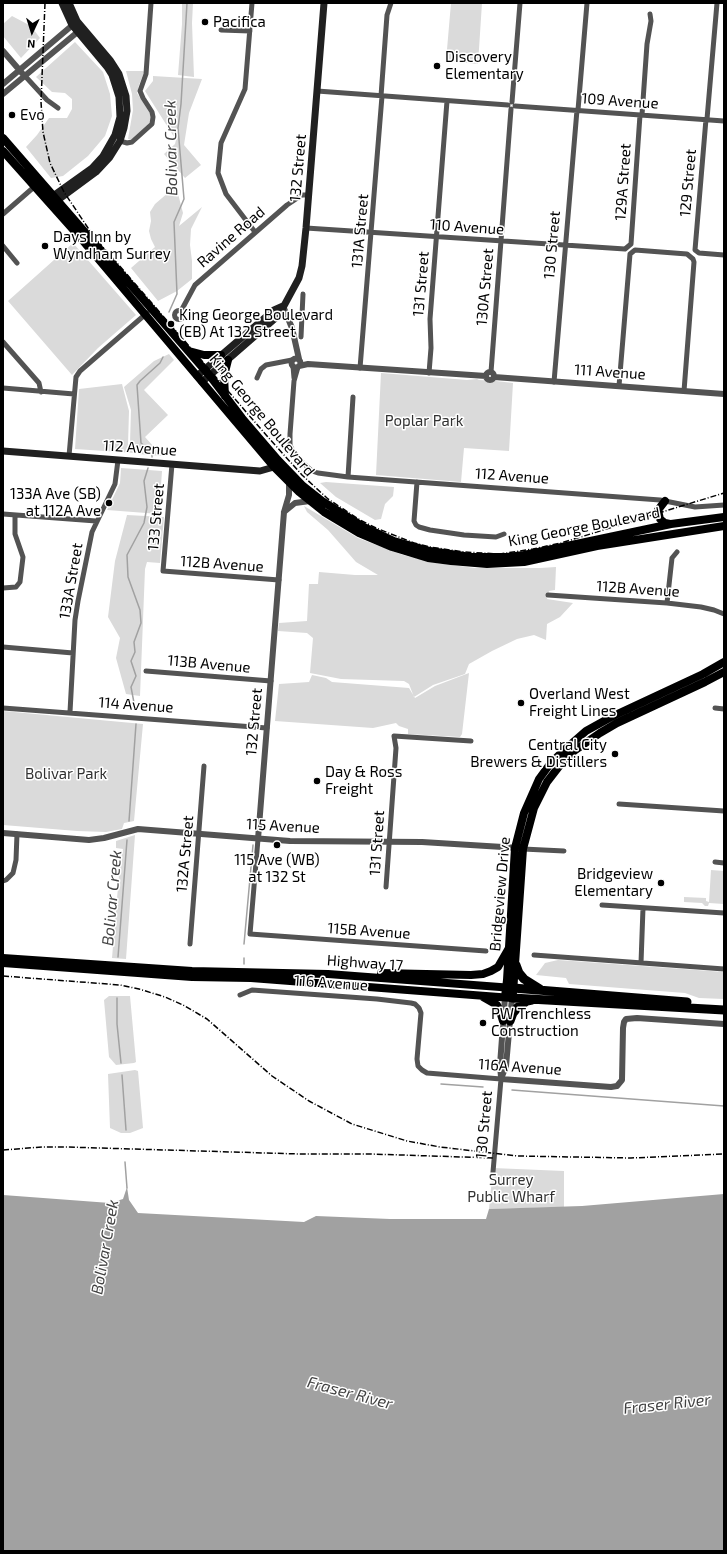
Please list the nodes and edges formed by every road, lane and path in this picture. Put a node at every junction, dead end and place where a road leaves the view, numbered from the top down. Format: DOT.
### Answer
graph roads {
  1 [pos="62,3"];
  2 [pos="69,3"];
  3 [pos="151,3"];
  4 [pos="252,3"];
  5 [pos="324,3"];
  6 [pos="391,3"];
  7 [pos="520,3"];
  8 [pos="587,3"];
  9 [pos="717,3"];
  10 [pos="650,14"];
  11 [pos="75,23"];
  12 [pos="80,30"];
  13 [pos="221,30"];
  14 [pos="250,32"];
  15 [pos="3,51"];
  16 [pos="20,70"];
  17 [pos="25,76"];
  18 [pos="3,84"];
  19 [pos="317,91"];
  20 [pos="3,94"];
  21 [pos="382,96"];
  22 [pos="447,101"];
  23 [pos="511,105"];
  24 [pos="58,108"];
  25 [pos="577,110"];
  26 [pos="641,115"];
  27 [pos="706,119"];
  28 [pos="724,120"];
  29 [pos="3,138"];
  30 [pos="120,141"];
  31 [pos="3,151"];
  32 [pos="34,187"];
  33 [pos="309,195"];
  34 [pos="52,201"];
  35 [pos="3,214"];
  36 [pos="306,228"];
  37 [pos="255,232"];
  38 [pos="372,232"];
  39 [pos="437,237"];
  40 [pos="501,242"];
  41 [pos="3,246"];
  42 [pos="565,246"];
  43 [pos="625,249"];
  44 [pos="724,255"];
  45 [pos="17,263"];
  46 [pos="303,294"];
  47 [pos="283,306"];
  48 [pos="152,309"];
  49 [pos="181,311"];
  50 [pos="144,315"];
  51 [pos="301,325"];
  52 [pos="292,328"];
  53 [pos="300,337"];
  54 [pos="3,342"];
  55 [pos="188,350"];
  56 [pos="225,358"];
  57 [pos="296,363"];
  58 [pos="360,368"];
  59 [pos="207,372"];
  60 [pos="429,373"];
  61 [pos="490,375"];
  62 [pos="257,378"];
  63 [pos="199,379"];
  64 [pos="554,382"];
  65 [pos="619,386"];
  66 [pos="3,388"];
  67 [pos="684,391"];
  68 [pos="40,392"];
  69 [pos="74,394"];
  70 [pos="724,394"];
  71 [pos="225,396"];
  72 [pos="353,397"];
  73 [pos="3,451"];
  74 [pos="69,456"];
  75 [pos="118,460"];
  76 [pos="172,464"];
  77 [pos="279,466"];
  78 [pos="348,477"];
  79 [pos="289,481"];
  80 [pos="417,482"];
  81 [pos="310,501"];
  82 [pos="665,501"];
  83 [pos="724,505"];
  84 [pos="284,512"];
  85 [pos="3,514"];
  86 [pos="15,515"];
  87 [pos="724,517"];
  88 [pos="96,521"];
  89 [pos="671,524"];
  90 [pos="724,526"];
  91 [pos="504,534"];
  92 [pos="677,552"];
  93 [pos="163,572"];
  94 [pos="278,580"];
  95 [pos="3,588"];
  96 [pos="548,595"];
  97 [pos="667,603"];
  98 [pos="724,614"];
  99 [pos="3,647"];
  100 [pos="73,653"];
  101 [pos="724,662"];
  102 [pos="146,671"];
  103 [pos="724,672"];
  104 [pos="271,681"];
  105 [pos="3,708"];
  106 [pos="715,708"];
  107 [pos="724,709"];
  108 [pos="70,712"];
  109 [pos="267,728"];
  110 [pos="472,741"];
  111 [pos="204,766"];
  112 [pos="619,804"];
  113 [pos="724,811"];
  114 [pos="3,833"];
  115 [pos="17,834"];
  116 [pos="200,834"];
  117 [pos="258,839"];
  118 [pos="389,841"];
  119 [pos="519,848"];
  120 [pos="564,851"];
  121 [pos="716,862"];
  122 [pos="724,863"];
  123 [pos="3,881"];
  124 [pos="386,887"];
  125 [pos="602,905"];
  126 [pos="643,908"];
  127 [pos="724,913"];
  128 [pos="250,934"];
  129 [pos="190,944"];
  130 [pos="509,948"];
  131 [pos="486,951"];
  132 [pos="534,955"];
  133 [pos="3,958"];
  134 [pos="3,963"];
  135 [pos="641,963"];
  136 [pos="516,965"];
  137 [pos="724,969"];
  138 [pos="328,974"];
  139 [pos="542,990"];
  140 [pos="510,993"];
  141 [pos="240,995"];
  142 [pos="479,995"];
  143 [pos="635,997"];
  144 [pos="537,999"];
  145 [pos="724,1005"];
  146 [pos="724,1010"];
  147 [pos="507,1021"];
  148 [pos="724,1024"];
  149 [pos="422,1070"];
  150 [pos="501,1079"];
  151 [pos="493,1172"];
  1 -- 11 [label="main road"];
  2 -- 11 [label="main road"];
  3 -- 30 [label="street"];
  4 -- 14 [label="street"];
  5 -- 19 [label="main road, 132 Street"];
  6 -- 21 [label="street, 131A Street"];
  7 -- 23 [label="street, 130A Street"];
  8 -- 25 [label="street, 130 Street"];
  9 -- 27 [label="street, 129 Street"];
  10 -- 26 [label="street, 129A Street"];
  11 -- 12 [label="main road"];
  11 -- 16 [label="street"];
  12 -- 17 [label="street"];
  12 -- 30 [label="main road"];
  12 -- 34 [label="main road"];
  13 -- 14 [label="street"];
  14 -- 37 [label="street"];
  15 -- 16 [label="street"];
  16 -- 17 [label="street"];
  16 -- 18 [label="street"];
  17 -- 20 [label="street"];
  17 -- 24 [label="street"];
  19 -- 21 [label="street, 109 Avenue"];
  19 -- 33 [label="main road, 132 Street"];
  21 -- 22 [label="street, 109 Avenue"];
  21 -- 38 [label="street, 131A Street"];
  22 -- 23 [label="street, 109 Avenue"];
  22 -- 39 [label="street, 131 Street"];
  23 -- 25 [label="street, 109 Avenue"];
  23 -- 40 [label="street, 130A Street"];
  25 -- 26 [label="street, 109 Avenue"];
  25 -- 42 [label="street, 130 Street"];
  26 -- 27 [label="street, 109 Avenue"];
  26 -- 43 [label="street, 129A Street"];
  27 -- 28 [label="street, 109 Avenue"];
  27 -- 44 [label="street, 129 Street"];
  29 -- 34 [label="main road, King George Boulevard"];
  30 -- 34 [label="main road"];
  31 -- 32 [label="main road, King George Boulevard"];
  32 -- 34 [label="main road, King George Boulevard"];
  32 -- 35 [label="street"];
  33 -- 36 [label="main road, 132 Street"];
  33 -- 37 [label="street, Ravine Road"];
  34 -- 48 [label="main road, King George Boulevard"];
  34 -- 50 [label="main road, King George Boulevard"];
  36 -- 38 [label="street, 110 Avenue"];
  36 -- 47 [label="main road, 132 Street"];
  37 -- 49 [label="street, Ravine Road"];
  38 -- 39 [label="street, 110 Avenue"];
  38 -- 58 [label="street, 131A Street"];
  39 -- 40 [label="street, 110 Avenue"];
  39 -- 60 [label="street, 131 Street"];
  40 -- 42 [label="street, 110 Avenue"];
  40 -- 61 [label="street, 130A Street"];
  41 -- 45 [label="street"];
  42 -- 43 [label="street, 110 Avenue"];
  42 -- 64 [label="street, 130 Street"];
  46 -- 51 [label="street"];
  47 -- 52 [label="street"];
  47 -- 56 [label="main road, 132 Street"];
  48 -- 50 [label="street"];
  48 -- 55 [label="main road, King George Boulevard"];
  50 -- 63 [label="main road, King George Boulevard"];
  50 -- 69 [label="street"];
  51 -- 52 [label="street"];
  51 -- 53 [label="street"];
  52 -- 57 [label="street"];
  54 -- 68 [label="street"];
  55 -- 56 [label="main road"];
  55 -- 59 [label="main road, King George Boulevard"];
  56 -- 59 [label="main road, 132 Street"];
  56 -- 71 [label="main road"];
  57 -- 58 [label="street, 111 Avenue"];
  57 -- 62 [label="street, 111 Avenue"];
  57 -- 78 [label="street, 112 Avenue"];
  58 -- 60 [label="street, 111 Avenue"];
  59 -- 63 [label="main road, 132 Street"];
  59 -- 71 [label="main road, King George Boulevard"];
  60 -- 61 [label="street, 111 Avenue"];
  61 -- 64 [label="street, 111 Avenue"];
  63 -- 77 [label="main road, King George Boulevard"];
  64 -- 65 [label="street, 111 Avenue"];
  65 -- 67 [label="street, 111 Avenue"];
  65 -- 67 [label="street"];
  66 -- 68 [label="street"];
  67 -- 70 [label="street, 111 Avenue"];
  68 -- 69 [label="street"];
  69 -- 74 [label="street"];
  71 -- 77 [label="main road, King George Boulevard"];
  72 -- 78 [label="street"];
  73 -- 74 [label="main road, 112 Avenue"];
  74 -- 75 [label="main road, 112 Avenue"];
  75 -- 76 [label="main road, 112 Avenue"];
  75 -- 88 [label="street, 133A Street"];
  76 -- 77 [label="main road, 112 Avenue"];
  76 -- 93 [label="street, 133 Street"];
  77 -- 79 [label="main road, King George Boulevard"];
  77 -- 89 [label="main road, King George Boulevard"];
  78 -- 80 [label="street, 112 Avenue"];
  79 -- 81 [label="main road, King George Boulevard"];
  79 -- 84 [label="street, 132 Street"];
  80 -- 82 [label="street, 112 Avenue"];
  80 -- 91 [label="street"];
  81 -- 84 [label="street"];
  81 -- 90 [label="main road, King George Boulevard"];
  82 -- 83 [label="street, 112 Avenue"];
  82 -- 89 [label="main road"];
  84 -- 94 [label="street, 132 Street"];
  85 -- 86 [label="street"];
  86 -- 88 [label="street"];
  86 -- 95 [label="street"];
  87 -- 89 [label="main road, King George Boulevard"];
  88 -- 100 [label="street, 133A Street"];
  92 -- 97 [label="street"];
  93 -- 94 [label="street, 112B Avenue"];
  94 -- 104 [label="street, 132 Street"];
  96 -- 97 [label="street, 112B Avenue"];
  97 -- 98 [label="street, 112B Avenue"];
  99 -- 100 [label="street"];
  100 -- 108 [label="street, 133A Street"];
  101 -- 119 [label="main road, Bridgeview Drive"];
  102 -- 104 [label="street, 113B Avenue"];
  103 -- 119 [label="main road, Bridgeview Drive"];
  104 -- 109 [label="street, 132 Street"];
  105 -- 108 [label="street, 114 Avenue"];
  106 -- 107 [label="street"];
  108 -- 109 [label="street, 114 Avenue"];
  109 -- 117 [label="street, 132 Street"];
  110 -- 118 [label="street, 131 Street"];
  111 -- 116 [label="street, 132A Street"];
  112 -- 113 [label="street"];
  114 -- 115 [label="street, 115 Avenue"];
  115 -- 116 [label="street, 115 Avenue"];
  115 -- 123 [label="street"];
  116 -- 117 [label="street, 115 Avenue"];
  116 -- 129 [label="street, 132A Street"];
  117 -- 118 [label="street, 115 Avenue"];
  117 -- 128 [label="street, 132 Street"];
  118 -- 119 [label="street, 115 Avenue"];
  118 -- 124 [label="street, 131 Street"];
  119 -- 120 [label="street, 115 Avenue"];
  119 -- 130 [label="main road, Bridgeview Drive"];
  119 -- 136 [label="main road, Bridgeview Drive"];
  121 -- 122 [label="street"];
  125 -- 126 [label="street"];
  126 -- 127 [label="street"];
  126 -- 135 [label="street"];
  128 -- 131 [label="street, 115B Avenue"];
  130 -- 138 [label="main road"];
  130 -- 140 [label="main road, Bridgeview Drive"];
  132 -- 135 [label="street"];
  133 -- 138 [label="main road, Highway 17"];
  134 -- 142 [label="main road, Highway 17"];
  135 -- 137 [label="street"];
  136 -- 139 [label="highway"];
  136 -- 140 [label="main road, Bridgeview Drive"];
  138 -- 140 [label="main road, Highway 17"];
  139 -- 140 [label="highway, Highway 17"];
  139 -- 143 [label="highway, Highway 17"];
  140 -- 142 [label="main road, Highway 17"];
  140 -- 143 [label="highway"];
  140 -- 144 [label="highway, Highway 17"];
  140 -- 147 [label="street, 130 Street"];
  141 -- 149 [label="street, 116 Avenue"];
  142 -- 147 [label="main road"];
  143 -- 145 [label="highway, Highway 17"];
  144 -- 146 [label="highway, Highway 17"];
  144 -- 147 [label="highway"];
  147 -- 150 [label="street, 130 Street"];
  148 -- 150 [label="street, 116A Avenue"];
  149 -- 150 [label="street, 116A Avenue"];
  150 -- 151 [label="street, 130 Street"];
}
